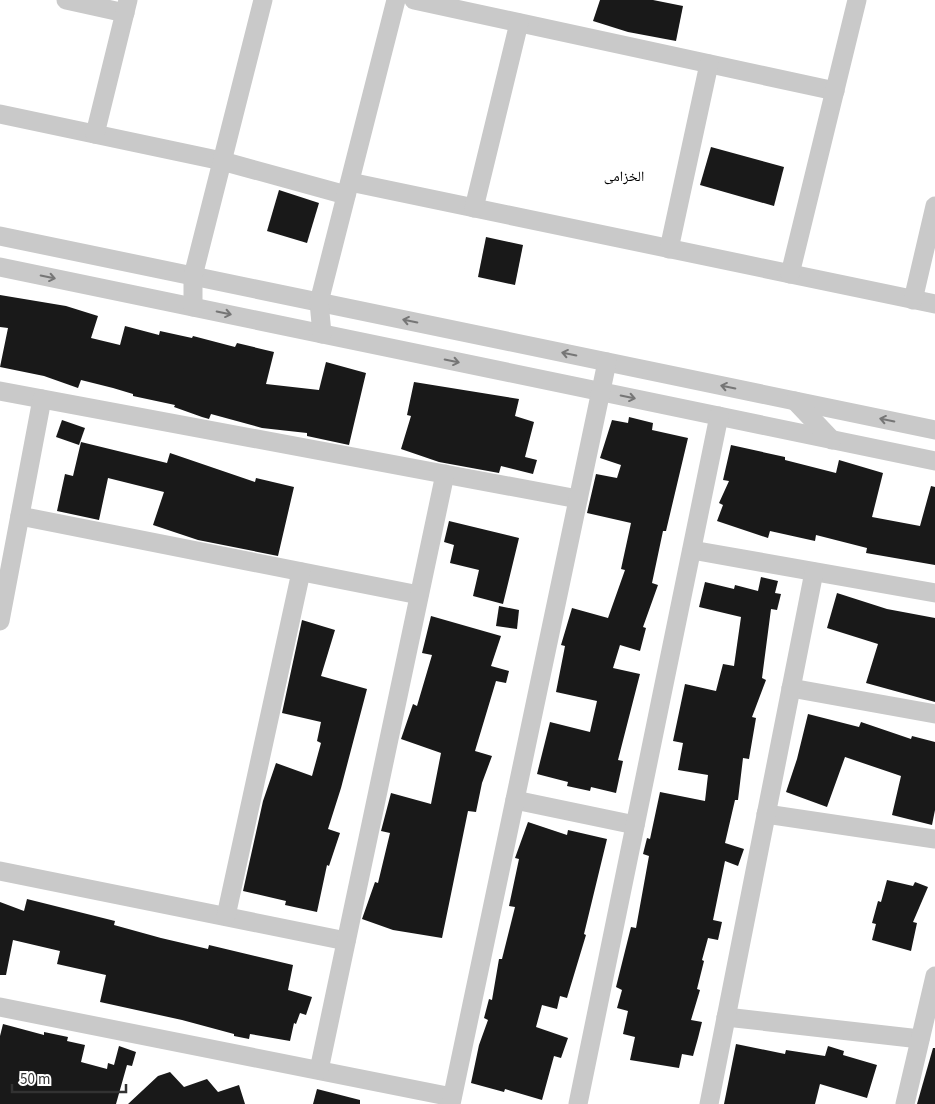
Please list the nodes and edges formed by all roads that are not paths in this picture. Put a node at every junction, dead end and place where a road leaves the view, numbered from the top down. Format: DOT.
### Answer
graph roads {
  1 [pos="66,0"];
  2 [pos="263,0"];
  3 [pos="396,0"];
  4 [pos="414,0"];
  5 [pos="857,0"];
  6 [pos="127,7"];
  7 [pos="519,23"];
  8 [pos="709,64"];
  9 [pos="835,91"];
  10 [pos="0,114"];
  11 [pos="95,134"];
  12 [pos="222,161"];
  13 [pos="348,188"];
  14 [pos="935,206"];
  15 [pos="474,208"];
  16 [pos="0,236"];
  17 [pos="669,248"];
  18 [pos="0,267"];
  19 [pos="790,274"];
  20 [pos="193,276"];
  21 [pos="913,300"];
  22 [pos="319,302"];
  23 [pos="935,304"];
  24 [pos="193,307"];
  25 [pos="322,334"];
  26 [pos="607,362"];
  27 [pos="0,391"];
  28 [pos="601,392"];
  29 [pos="42,399"];
  30 [pos="794,401"];
  31 [pos="719,416"];
  32 [pos="935,430"];
  33 [pos="832,440"];
  34 [pos="935,461"];
  35 [pos="445,474"];
  36 [pos="578,499"];
  37 [pos="20,516"];
  38 [pos="692,550"];
  39 [pos="301,572"];
  40 [pos="814,572"];
  41 [pos="935,593"];
  42 [pos="419,595"];
  43 [pos="0,621"];
  44 [pos="791,688"];
  45 [pos="935,714"];
  46 [pos="515,800"];
  47 [pos="766,814"];
  48 [pos="635,825"];
  49 [pos="935,839"];
  50 [pos="0,871"];
  51 [pos="226,916"];
  52 [pos="346,941"];
  53 [pos="935,976"];
  54 [pos="0,1007"];
  55 [pos="726,1017"];
  56 [pos="920,1039"];
  57 [pos="319,1070"];
  58 [pos="452,1100"];
  59 [pos="578,1104"];
  60 [pos="709,1104"];
  61 [pos="904,1104"];
  1 -- 6 [label="street"];
  2 -- 12 [label="street"];
  3 -- 13 [label="street"];
  4 -- 7 [label="street"];
  5 -- 9 [label="street"];
  6 -- 11 [label="street"];
  7 -- 8 [label="street"];
  7 -- 15 [label="street"];
  8 -- 9 [label="street"];
  8 -- 17 [label="street"];
  9 -- 19 [label="street"];
  10 -- 11 [label="street"];
  11 -- 12 [label="street"];
  12 -- 13 [label="street"];
  12 -- 20 [label="street"];
  13 -- 15 [label="street"];
  13 -- 22 [label="street"];
  14 -- 21 [label="street"];
  15 -- 17 [label="street"];
  16 -- 20 [label="street"];
  17 -- 19 [label="street"];
  18 -- 24 [label="street, one-way"];
  19 -- 21 [label="street"];
  20 -- 22 [label="street"];
  20 -- 24 [label="street"];
  21 -- 23 [label="street"];
  22 -- 25 [label="street"];
  26 -- 22 [label="street, one-way"];
  24 -- 25 [label="street, one-way"];
  25 -- 28 [label="street, one-way"];
  26 -- 28 [label="street"];
  30 -- 26 [label="street, one-way"];
  27 -- 29 [label="street"];
  28 -- 31 [label="street, one-way"];
  28 -- 36 [label="street"];
  29 -- 35 [label="street"];
  29 -- 37 [label="street"];
  32 -- 30 [label="street, one-way"];
  30 -- 33 [label="street"];
  31 -- 33 [label="street"];
  31 -- 38 [label="street"];
  33 -- 34 [label="street"];
  35 -- 36 [label="street"];
  35 -- 42 [label="street"];
  36 -- 46 [label="street"];
  37 -- 39 [label="street"];
  37 -- 43 [label="street"];
  38 -- 40 [label="street"];
  38 -- 48 [label="street"];
  39 -- 42 [label="street"];
  39 -- 51 [label="street"];
  40 -- 41 [label="street"];
  40 -- 44 [label="street"];
  42 -- 52 [label="street"];
  44 -- 45 [label="street"];
  44 -- 47 [label="street"];
  46 -- 48 [label="street"];
  46 -- 58 [label="street"];
  47 -- 49 [label="street"];
  47 -- 55 [label="street"];
  48 -- 59 [label="street"];
  50 -- 51 [label="street"];
  51 -- 52 [label="street"];
  52 -- 57 [label="street"];
  53 -- 56 [label="street"];
  54 -- 57 [label="street"];
  55 -- 56 [label="street"];
  55 -- 60 [label="street"];
  56 -- 61 [label="street"];
  57 -- 58 [label="street"];
}
